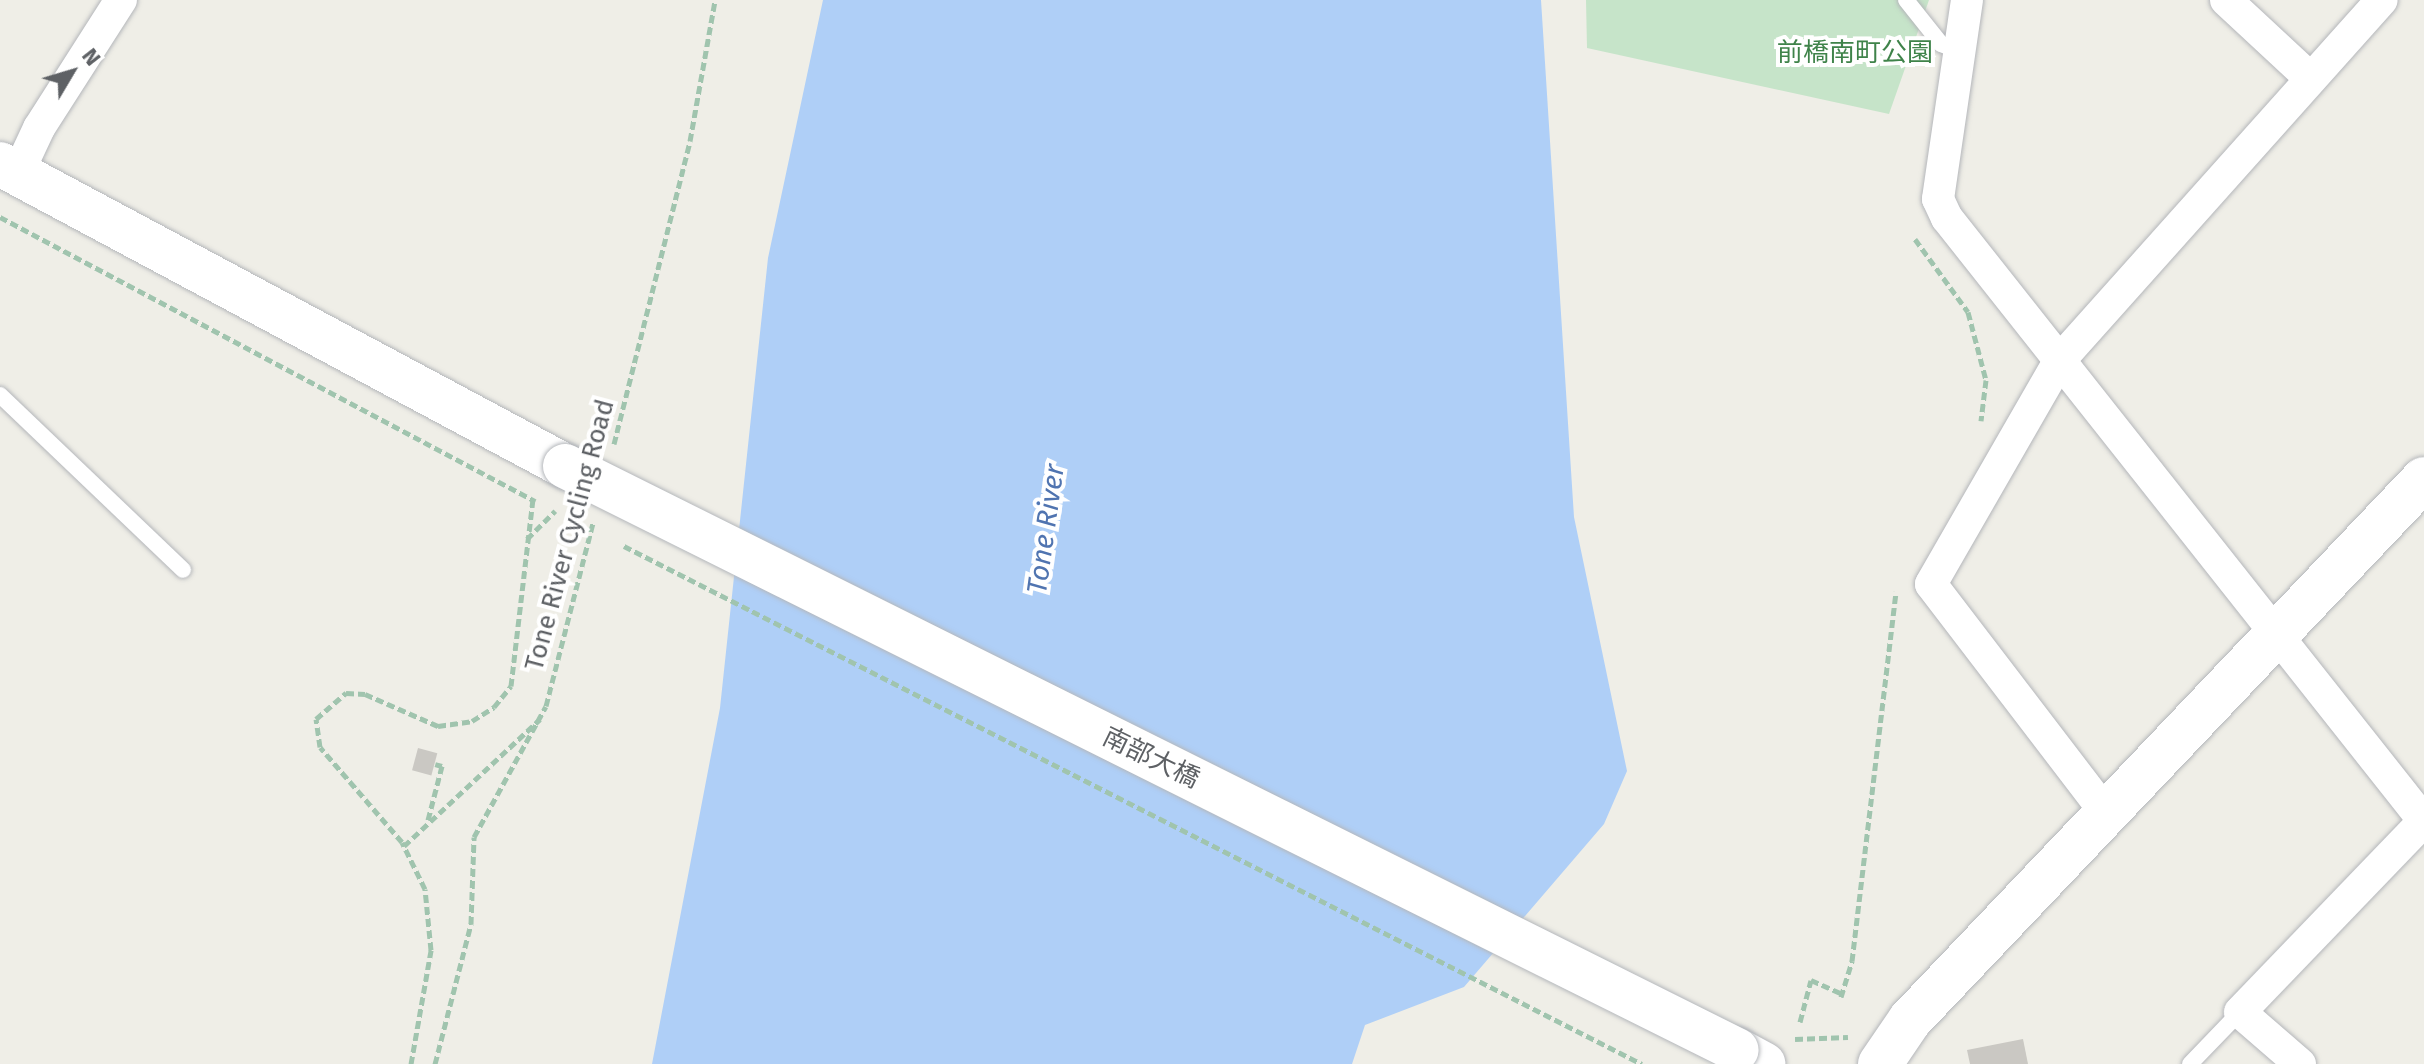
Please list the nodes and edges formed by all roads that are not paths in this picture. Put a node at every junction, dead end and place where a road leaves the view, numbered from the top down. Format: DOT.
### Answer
graph roads {
  1 [pos="121,0"];
  2 [pos="1906,0"];
  3 [pos="1967,0"];
  4 [pos="2226,0"];
  5 [pos="2382,0"];
  6 [pos="1954,49"];
  7 [pos="2310,78"];
  8 [pos="6,171"];
  9 [pos="2059,361"];
  10 [pos="0,395"];
  11 [pos="2424,479"];
  12 [pos="183,570"];
  13 [pos="2279,638"];
  14 [pos="2106,813"];
  15 [pos="2424,821"];
  16 [pos="2240,1012"];
  17 [pos="1868,1048"];
  18 [pos="1763,1051"];
  19 [pos="2190,1064"];
  20 [pos="2300,1064"];
  1 -- 8 [label="street"];
  2 -- 6 [label="lane"];
  3 -- 6 [label="street"];
  4 -- 7 [label="street"];
  5 -- 7 [label="street"];
  6 -- 9 [label="street"];
  7 -- 9 [label="street"];
  8 -- 18 [label="street, 南部大橋, bridge"];
  9 -- 13 [label="street"];
  9 -- 14 [label="street"];
  10 -- 12 [label="lane"];
  11 -- 13 [label="street"];
  13 -- 14 [label="street"];
  13 -- 15 [label="street"];
  14 -- 17 [label="street"];
  15 -- 16 [label="street"];
  16 -- 19 [label="lane"];
  16 -- 20 [label="street"];
}
